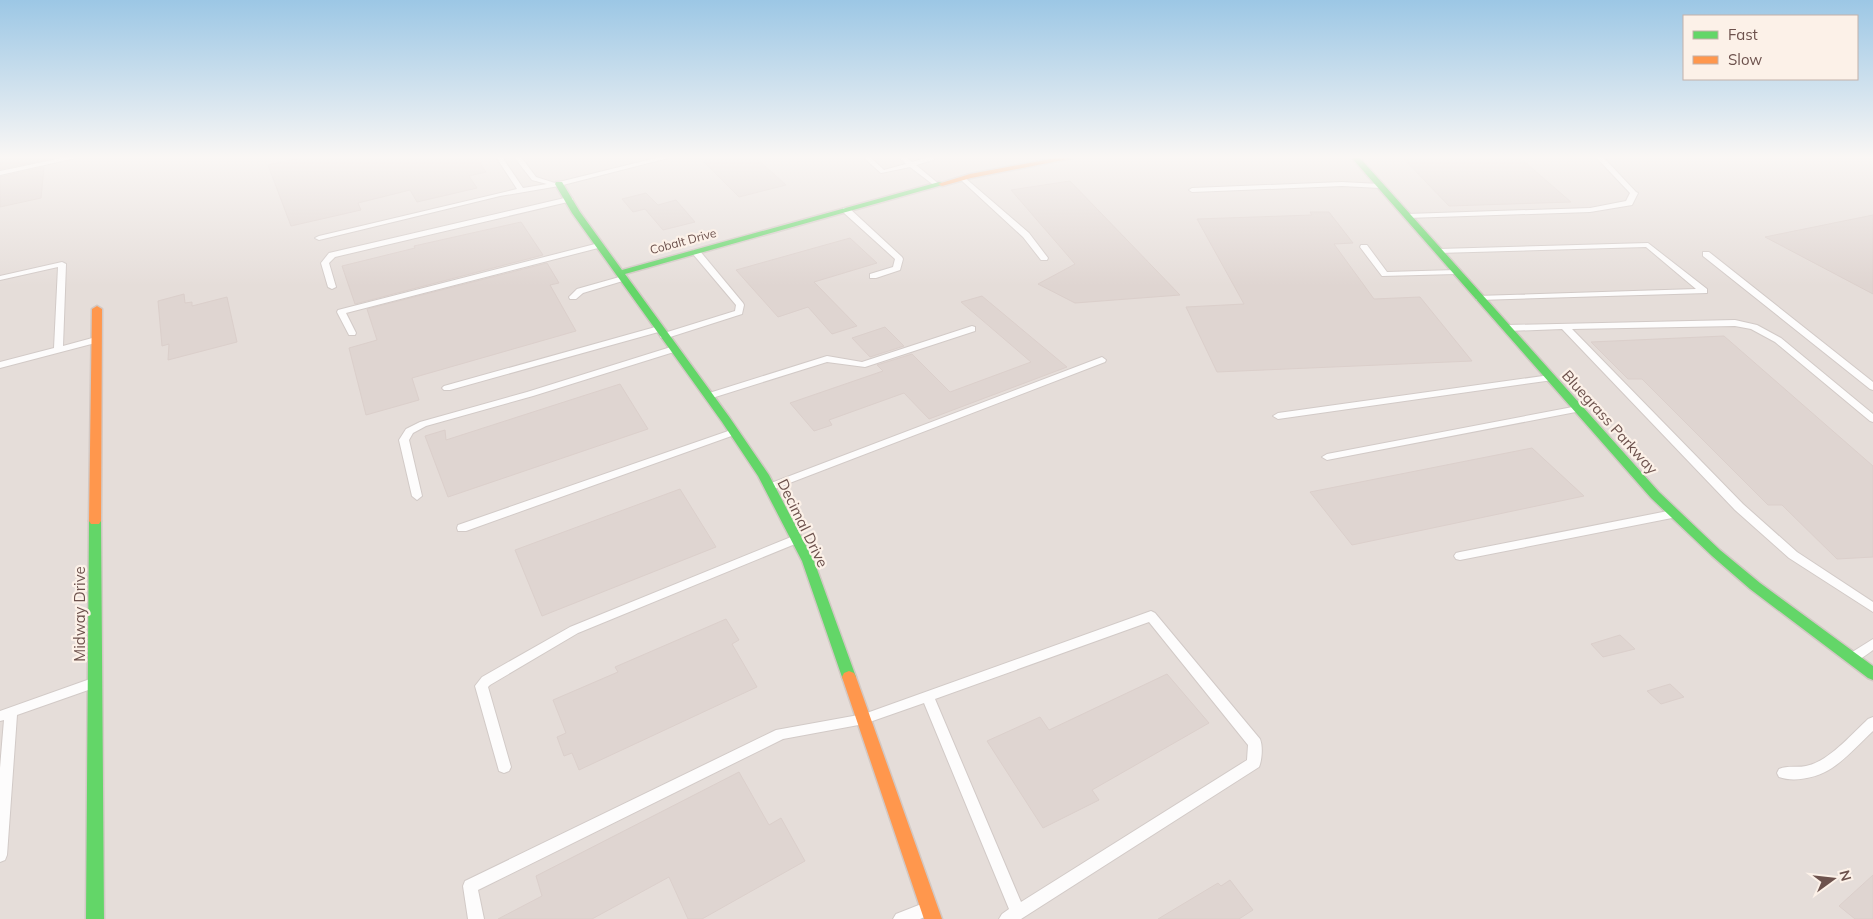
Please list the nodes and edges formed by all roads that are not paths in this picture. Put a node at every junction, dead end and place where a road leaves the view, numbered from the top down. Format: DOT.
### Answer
graph roads {
  1 [pos="569,199"];
  2 [pos="476,200"];
  3 [pos="565,200"];
  4 [pos="883,200"];
  5 [pos="987,200"];
  6 [pos="1392,200"];
  7 [pos="1631,200"];
  8 [pos="846,210"];
  9 [pos="1407,216"];
  10 [pos="319,238"];
  11 [pos="598,244"];
  12 [pos="1364,246"];
  13 [pos="1438,251"];
  14 [pos="696,252"];
  15 [pos="1706,254"];
  16 [pos="1044,258"];
  17 [pos="1456,272"];
  18 [pos="621,276"];
  19 [pos="873,276"];
  20 [pos="0,278"];
  21 [pos="332,287"];
  22 [pos="573,297"];
  23 [pos="1479,298"];
  24 [pos="97,309"];
  25 [pos="1565,327"];
  26 [pos="1506,328"];
  27 [pos="972,329"];
  28 [pos="352,333"];
  29 [pos="662,333"];
  30 [pos="96,340"];
  31 [pos="674,349"];
  32 [pos="58,350"];
  33 [pos="1102,360"];
  34 [pos="0,365"];
  35 [pos="1550,378"];
  36 [pos="1873,387"];
  37 [pos="447,388"];
  38 [pos="709,396"];
  39 [pos="1578,409"];
  40 [pos="1278,416"];
  41 [pos="1873,419"];
  42 [pos="734,432"];
  43 [pos="1327,457"];
  44 [pos="770,487"];
  45 [pos="417,496"];
  46 [pos="1674,514"];
  47 [pos="462,528"];
  48 [pos="796,539"];
  49 [pos="1460,556"];
  50 [pos="1873,608"];
  51 [pos="1873,644"];
  52 [pos="1851,658"];
  53 [pos="1873,674"];
  54 [pos="94,682"];
  55 [pos="927,696"];
  56 [pos="5,714"];
  57 [pos="864,719"];
  58 [pos="1873,723"];
  59 [pos="504,767"];
  60 [pos="1784,773"];
  61 [pos="0,855"];
  62 [pos="931,914"];
  63 [pos="1012,916"];
  64 [pos="95,919"];
  65 [pos="476,919"];
  66 [pos="901,919"];
  1 -- 11 [label="street, Decimal Drive"];
  2 -- 10 [label="lane"];
  3 -- 21 [label="lane"];
  4 -- 8 [label="street, Cobalt Drive"];
  5 -- 16 [label="lane"];
  6 -- 9 [label="street, Bluegrass Parkway"];
  7 -- 9 [label="lane"];
  8 -- 14 [label="street, Cobalt Drive"];
  8 -- 19 [label="lane"];
  9 -- 13 [label="street, Bluegrass Parkway"];
  11 -- 18 [label="street, Decimal Drive"];
  11 -- 28 [label="lane"];
  12 -- 17 [label="lane"];
  13 -- 17 [label="street, Bluegrass Parkway"];
  13 -- 23 [label="lane"];
  14 -- 18 [label="street, Cobalt Drive"];
  14 -- 29 [label="lane"];
  15 -- 36 [label="lane"];
  17 -- 23 [label="street, Bluegrass Parkway"];
  18 -- 22 [label="lane"];
  18 -- 29 [label="street, Decimal Drive"];
  20 -- 32 [label="lane"];
  23 -- 26 [label="street, Bluegrass Parkway"];
  24 -- 30 [label="street, Midway Drive"];
  25 -- 26 [label="lane"];
  25 -- 41 [label="lane"];
  25 -- 50 [label="lane"];
  26 -- 35 [label="street, Bluegrass Parkway"];
  27 -- 38 [label="lane"];
  29 -- 31 [label="street, Decimal Drive"];
  29 -- 37 [label="lane"];
  30 -- 32 [label="lane"];
  30 -- 54 [label="street, Midway Drive"];
  31 -- 38 [label="street, Decimal Drive"];
  31 -- 45 [label="lane"];
  32 -- 34 [label="lane"];
  33 -- 44 [label="lane"];
  35 -- 39 [label="street, Bluegrass Parkway"];
  35 -- 40 [label="lane"];
  38 -- 42 [label="street, Decimal Drive"];
  39 -- 43 [label="lane"];
  39 -- 46 [label="street, Bluegrass Parkway"];
  42 -- 44 [label="street, Decimal Drive"];
  42 -- 47 [label="lane"];
  44 -- 48 [label="street, Decimal Drive"];
  46 -- 49 [label="lane"];
  46 -- 52 [label="street, Bluegrass Parkway"];
  48 -- 57 [label="street, Decimal Drive"];
  48 -- 59 [label="lane"];
  51 -- 52 [label="lane"];
  52 -- 53 [label="street, Bluegrass Parkway"];
  54 -- 56 [label="lane"];
  54 -- 64 [label="street, Midway Drive"];
  55 -- 57 [label="lane"];
  55 -- 63 [label="lane"];
  55 -- 63 [label="lane"];
  56 -- 61 [label="lane"];
  57 -- 62 [label="street, Decimal Drive"];
  57 -- 65 [label="lane"];
  58 -- 60 [label="lane"];
  62 -- 66 [label="lane"];
}
